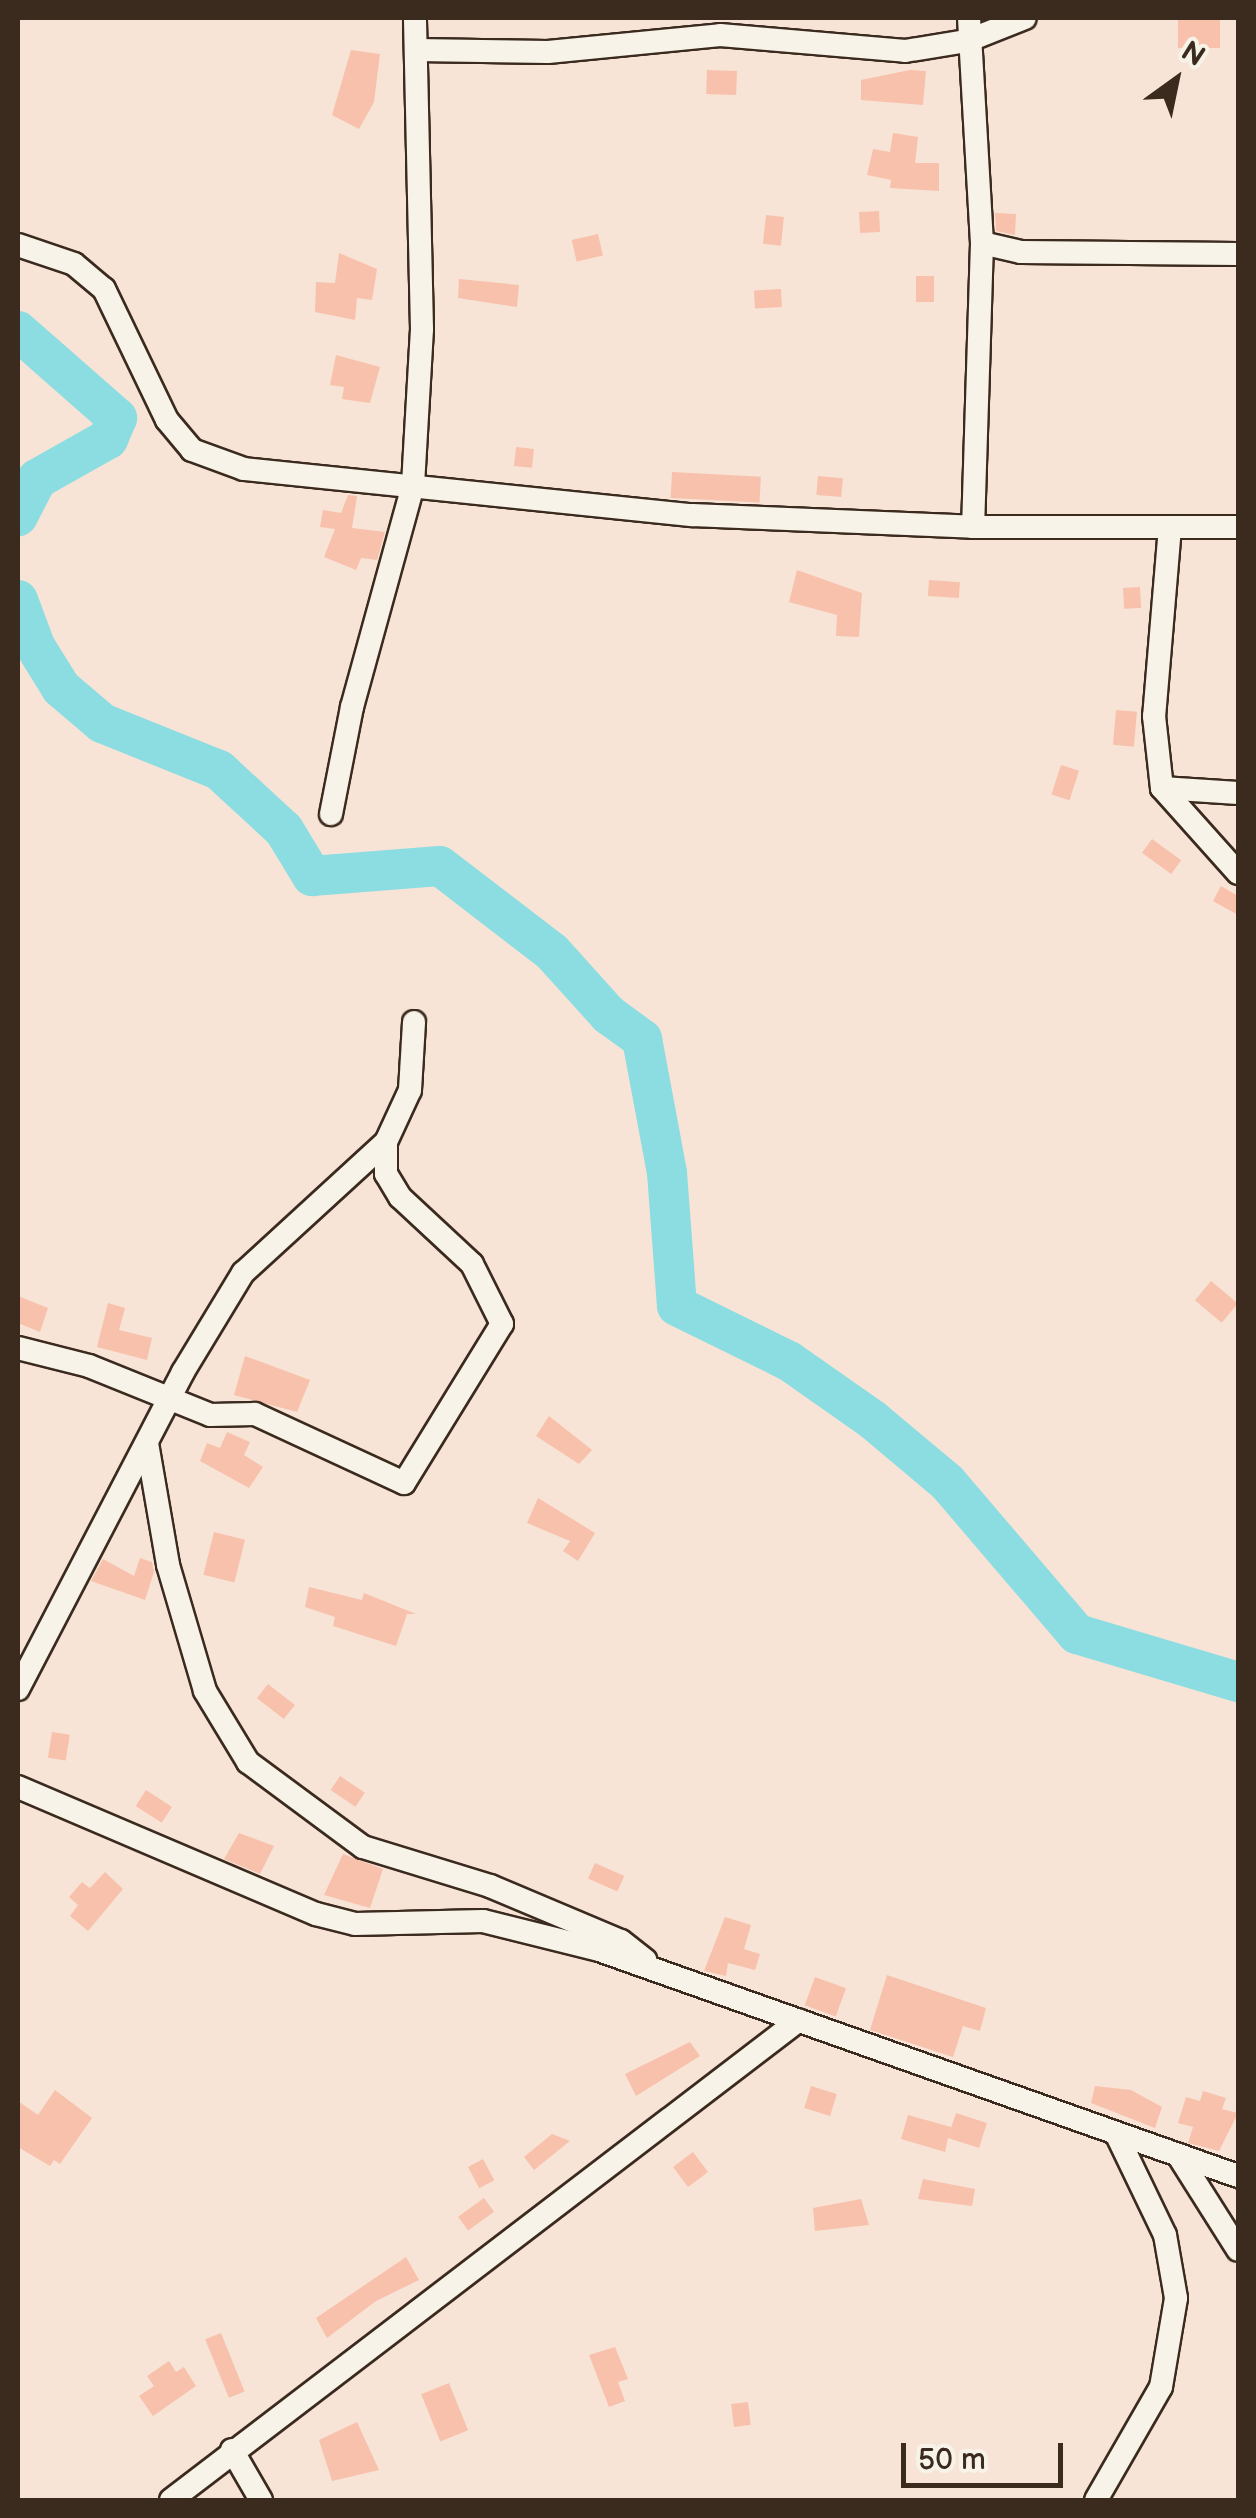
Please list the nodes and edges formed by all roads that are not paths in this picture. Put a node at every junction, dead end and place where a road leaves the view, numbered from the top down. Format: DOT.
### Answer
graph roads {
  1 [pos="415,18"];
  2 [pos="1024,18"];
  3 [pos="968,29"];
  4 [pos="416,50"];
  5 [pos="982,242"];
  6 [pos="18,245"];
  7 [pos="1238,254"];
  8 [pos="413,485"];
  9 [pos="973,527"];
  10 [pos="1170,527"];
  11 [pos="1238,528"];
  12 [pos="1162,788"];
  13 [pos="1238,793"];
  14 [pos="331,814"];
  15 [pos="1238,873"];
  16 [pos="414,1022"];
  17 [pos="386,1142"];
  18 [pos="18,1348"];
  19 [pos="171,1397"];
  20 [pos="146,1443"];
  21 [pos="18,1689"];
  22 [pos="18,1787"];
  23 [pos="660,1971"];
  24 [pos="799,2020"];
  25 [pos="1116,2133"];
  26 [pos="1178,2155"];
  27 [pos="1238,2176"];
  28 [pos="1238,2250"];
  29 [pos="232,2450"];
  30 [pos="171,2500"];
  31 [pos="261,2500"];
  32 [pos="1096,2500"];
  1 -- 4 [label="street"];
  2 -- 3 [label="street"];
  3 -- 4 [label="street"];
  3 -- 5 [label="street"];
  4 -- 8 [label="street"];
  5 -- 7 [label="street"];
  5 -- 9 [label="street"];
  6 -- 8 [label="street"];
  8 -- 9 [label="street"];
  8 -- 14 [label="street"];
  9 -- 10 [label="street"];
  10 -- 11 [label="street"];
  10 -- 12 [label="street"];
  12 -- 13 [label="street"];
  12 -- 15 [label="street"];
  16 -- 17 [label="street"];
  17 -- 19 [label="street"];
  17 -- 19 [label="street"];
  18 -- 19 [label="street"];
  19 -- 20 [label="street"];
  20 -- 21 [label="street"];
  20 -- 23 [label="street"];
  22 -- 23 [label="street"];
  23 -- 24 [label="street"];
  24 -- 25 [label="street"];
  24 -- 29 [label="street"];
  25 -- 26 [label="street"];
  25 -- 32 [label="street"];
  26 -- 27 [label="street"];
  26 -- 28 [label="street"];
  29 -- 30 [label="street"];
  29 -- 31 [label="street"];
}
